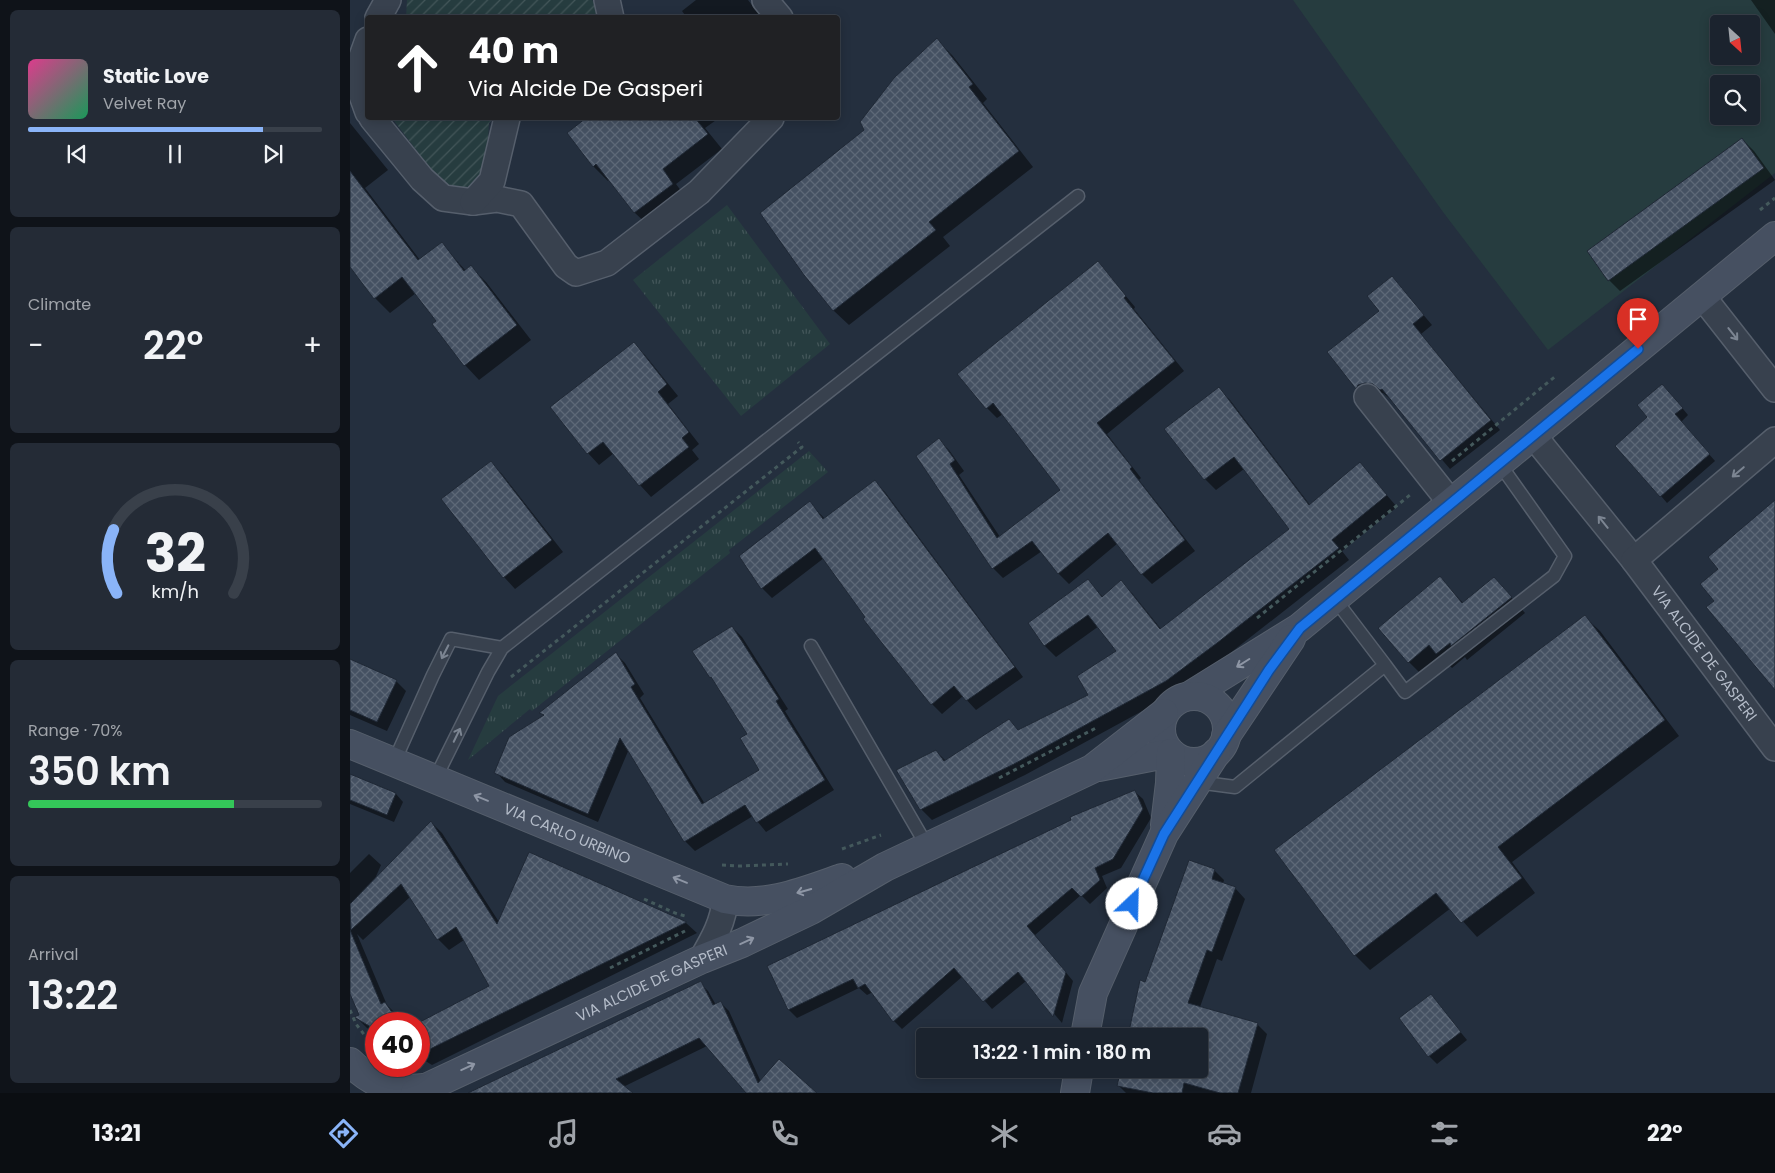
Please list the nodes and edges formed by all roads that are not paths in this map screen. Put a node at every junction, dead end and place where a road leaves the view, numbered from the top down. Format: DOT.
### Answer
graph roads {
  1 [pos="388,0"];
  2 [pos="607,0"];
  3 [pos="765,0"];
  4 [pos="380,15"];
  5 [pos="610,15"];
  6 [pos="778,15"];
  7 [pos="350,31"];
  8 [pos="365,33"];
  9 [pos="365,47"];
  10 [pos="352,75"];
  11 [pos="365,105"];
  12 [pos="374,120"];
  13 [pos="507,120"];
  14 [pos="769,120"];
  15 [pos="1078,196"];
  16 [pos="473,202"];
  17 [pos="1775,236"];
  18 [pos="1702,296"];
  19 [pos="1775,389"];
  20 [pos="1367,397"];
  21 [pos="1533,435"];
  22 [pos="1775,440"];
  23 [pos="1499,463"];
  24 [pos="1451,503"];
  25 [pos="1634,560"];
  26 [pos="1334,598"];
  27 [pos="1300,628"];
  28 [pos="811,646"];
  29 [pos="502,648"];
  30 [pos="1385,665"];
  31 [pos="1191,695"];
  32 [pos="1164,714"];
  33 [pos="350,744"];
  34 [pos="1221,744"];
  35 [pos="1775,748"];
  36 [pos="1171,753"];
  37 [pos="394,762"];
  38 [pos="1092,769"];
  39 [pos="436,779"];
  40 [pos="1197,782"];
  41 [pos="921,834"];
  42 [pos="1164,834"];
  43 [pos="884,867"];
  44 [pos="714,894"];
  45 [pos="702,959"];
  46 [pos="1086,1028"];
  47 [pos="350,1062"];
  48 [pos="350,1073"];
  49 [pos="1078,1078"];
  50 [pos="419,1090"];
  51 [pos="355,1093"];
  52 [pos="1075,1093"];
  1 -- 4 [label="street"];
  2 -- 5 [label="street"];
  3 -- 6 [label="street"];
  7 -- 8 [label="street"];
  9 -- 10 [label="street"];
  10 -- 11 [label="street"];
  12 -- 16 [label="street"];
  13 -- 16 [label="street"];
  14 -- 16 [label="street"];
  15 -- 29 [label="lane"];
  17 -- 18 [label="street"];
  18 -- 19 [label="street, one-way"];
  18 -- 21 [label="street"];
  20 -- 24 [label="street"];
  21 -- 23 [label="street"];
  25 -- 21 [label="street, VIA ALCIDE DE GASPERI, one-way"];
  22 -- 25 [label="street, one-way"];
  23 -- 24 [label="street"];
  23 -- 30 [label="lane"];
  24 -- 26 [label="street"];
  25 -- 35 [label="street, VIA ALCIDE DE GASPERI"];
  26 -- 27 [label="street"];
  26 -- 30 [label="lane"];
  27 -- 31 [label="street, one-way"];
  27 -- 34 [label="street"];
  28 -- 41 [label="lane"];
  29 -- 37 [label="lane, one-way"];
  39 -- 29 [label="lane, one-way"];
  30 -- 40 [label="lane"];
  31 -- 32 [label="street"];
  31 -- 34 [label="street"];
  32 -- 36 [label="street"];
  32 -- 38 [label="street, VIA ALCIDE DE GASPERI"];
  33 -- 37 [label="street, VIA CARLO URBINO"];
  34 -- 36 [label="street"];
  34 -- 40 [label="street"];
  36 -- 38 [label="street, VIA ALCIDE DE GASPERI"];
  36 -- 42 [label="street"];
  37 -- 39 [label="street, VIA CARLO URBINO"];
  38 -- 41 [label="street, VIA ALCIDE DE GASPERI"];
  44 -- 39 [label="street, VIA CARLO URBINO, one-way"];
  40 -- 42 [label="street"];
  41 -- 43 [label="street, VIA ALCIDE DE GASPERI"];
  42 -- 46 [label="street"];
  43 -- 44 [label="street, VIA ALCIDE DE GASPERI, one-way"];
  45 -- 43 [label="street, VIA ALCIDE DE GASPERI, one-way"];
  44 -- 45 [label="street"];
  50 -- 45 [label="street, VIA ALCIDE DE GASPERI, one-way"];
  47 -- 50 [label="street"];
  48 -- 51 [label="street"];
  49 -- 52 [label="street"];
}
